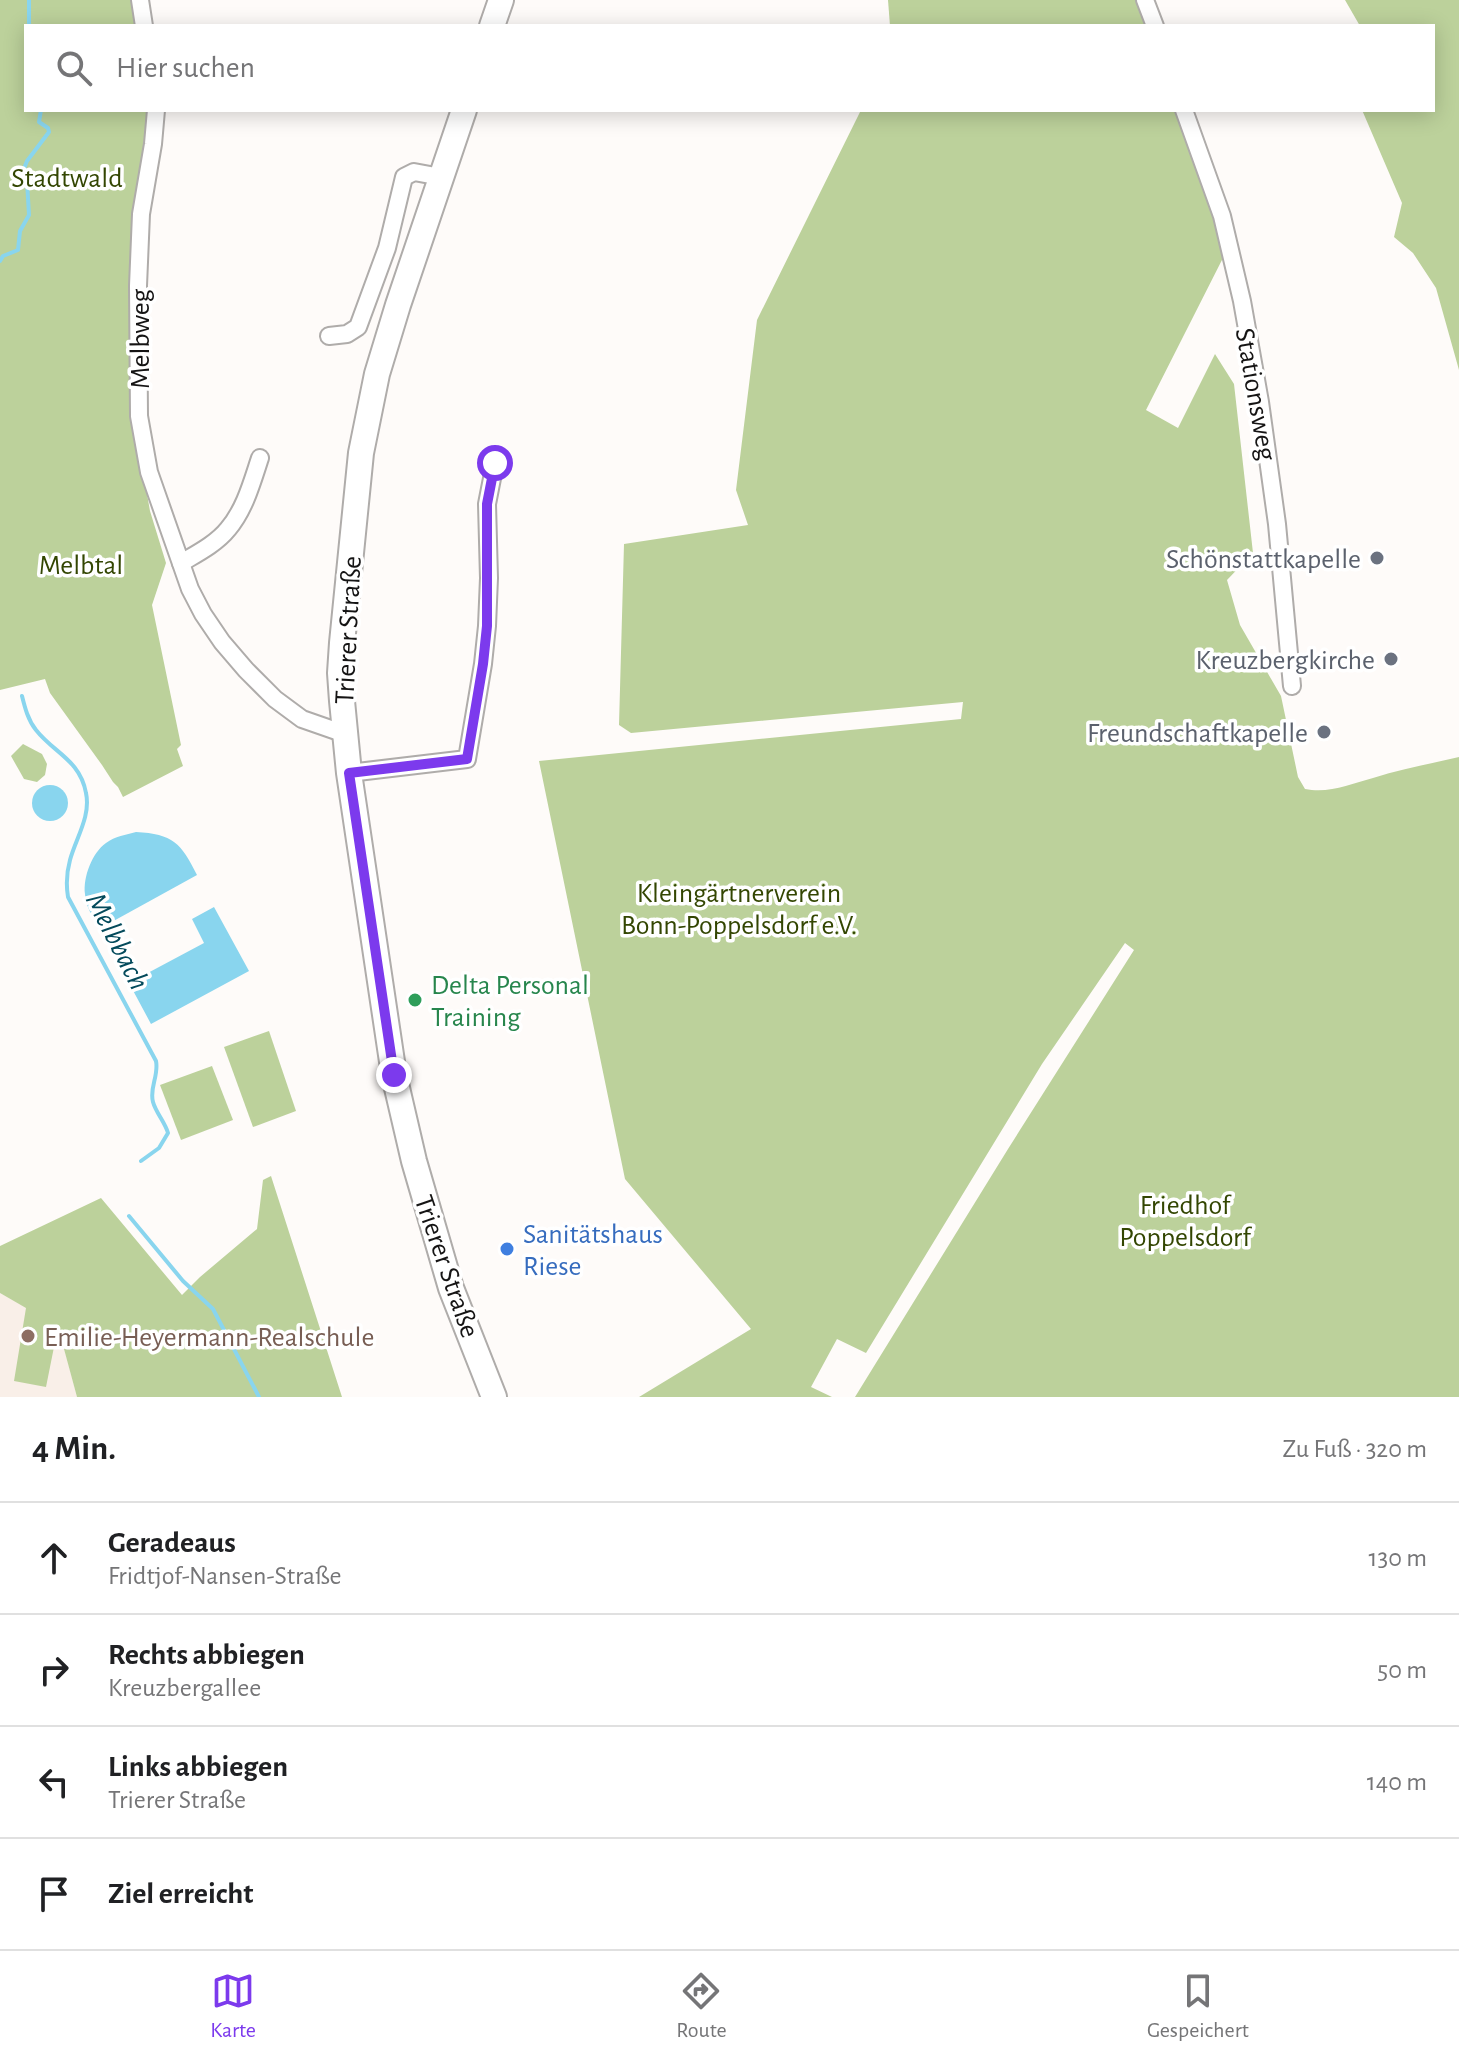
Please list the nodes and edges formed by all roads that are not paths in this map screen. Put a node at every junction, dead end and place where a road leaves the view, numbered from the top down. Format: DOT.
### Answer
graph roads {
  1 [pos="140,0"];
  2 [pos="501,0"];
  3 [pos="1145,0"];
  4 [pos="144,24"];
  5 [pos="493,24"];
  6 [pos="1154,24"];
  7 [pos="156,112"];
  8 [pos="463,112"];
  9 [pos="1185,112"];
  10 [pos="441,177"];
  11 [pos="329,336"];
  12 [pos="260,458"];
  13 [pos="495,463"];
  14 [pos="181,563"];
  15 [pos="1292,686"];
  16 [pos="345,734"];
  17 [pos="349,773"];
  18 [pos="494,1397"];
  1 -- 4 [label="street"];
  2 -- 5 [label="street"];
  3 -- 6 [label="street"];
  7 -- 14 [label="street, Melbweg"];
  8 -- 10 [label="street, Trierer Straße"];
  9 -- 15 [label="street, Stationsweg"];
  10 -- 11 [label="street"];
  10 -- 16 [label="street, Trierer Straße"];
  12 -- 14 [label="street"];
  13 -- 17 [label="street"];
  14 -- 16 [label="street, Melbweg"];
  16 -- 17 [label="street, Trierer Straße"];
  17 -- 18 [label="street, Trierer Straße"];
}
